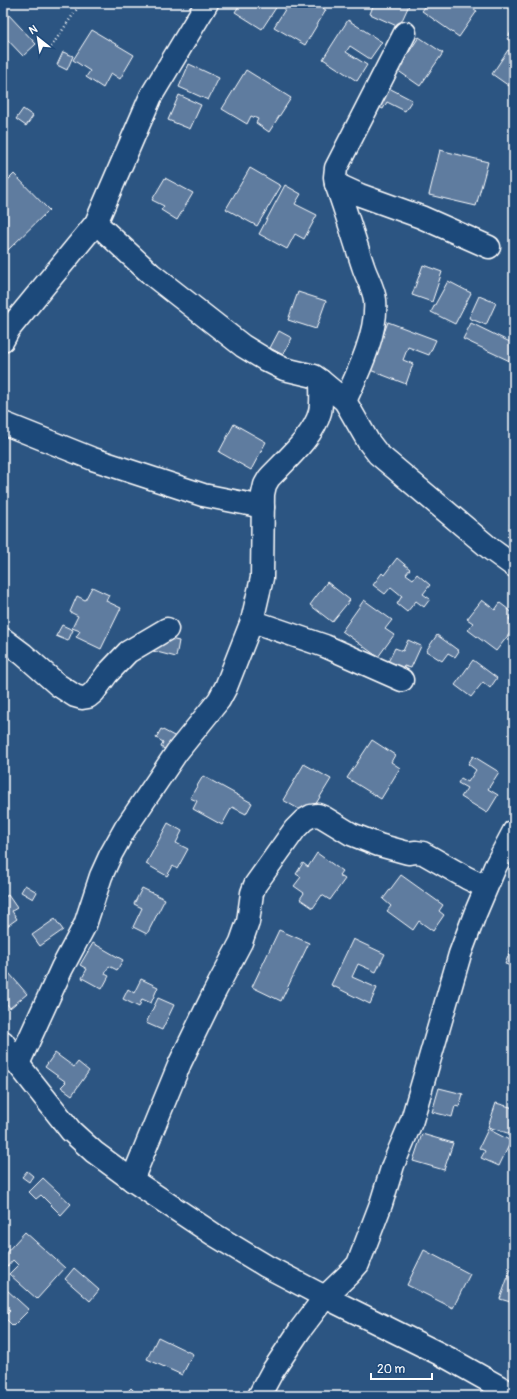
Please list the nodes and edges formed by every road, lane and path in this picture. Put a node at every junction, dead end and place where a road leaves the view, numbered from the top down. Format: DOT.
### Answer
graph roads {
  1 [pos="81,3"];
  2 [pos="207,3"];
  3 [pos="405,33"];
  4 [pos="51,47"];
  5 [pos="336,184"];
  6 [pos="96,223"];
  7 [pos="489,247"];
  8 [pos="3,340"];
  9 [pos="321,381"];
  10 [pos="345,401"];
  11 [pos="3,424"];
  12 [pos="263,507"];
  13 [pos="514,566"];
  14 [pos="252,620"];
  15 [pos="167,629"];
  16 [pos="3,639"];
  17 [pos="402,680"];
  18 [pos="514,831"];
  19 [pos="486,887"];
  20 [pos="3,1042"];
  21 [pos="18,1064"];
  22 [pos="132,1180"];
  23 [pos="325,1297"];
  24 [pos="514,1395"];
  25 [pos="259,1396"];
  1 -- 4 [label="path"];
  2 -- 6 [label="street"];
  3 -- 5 [label="street"];
  5 -- 7 [label="street"];
  5 -- 10 [label="street"];
  6 -- 8 [label="street"];
  6 -- 9 [label="street"];
  9 -- 10 [label="street"];
  9 -- 12 [label="street"];
  10 -- 13 [label="street"];
  11 -- 12 [label="street"];
  12 -- 14 [label="street"];
  14 -- 17 [label="street"];
  14 -- 21 [label="street"];
  15 -- 16 [label="street"];
  18 -- 19 [label="street"];
  19 -- 22 [label="street"];
  19 -- 23 [label="street"];
  20 -- 21 [label="street"];
  21 -- 22 [label="street"];
  22 -- 23 [label="street"];
  23 -- 24 [label="street"];
  23 -- 25 [label="street"];
}
